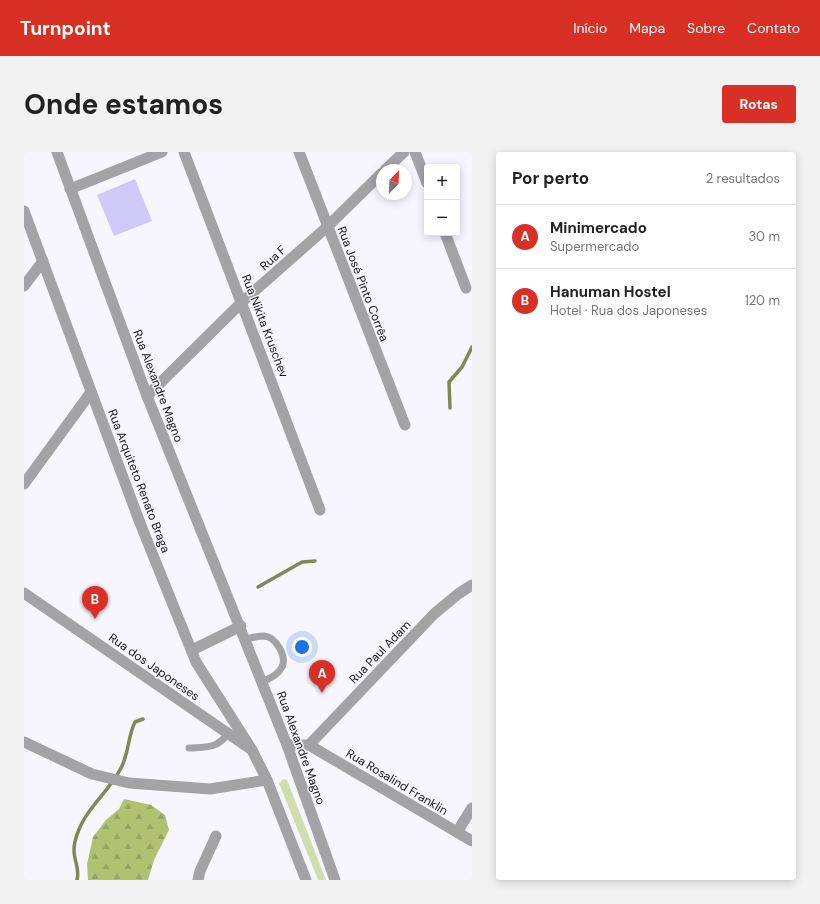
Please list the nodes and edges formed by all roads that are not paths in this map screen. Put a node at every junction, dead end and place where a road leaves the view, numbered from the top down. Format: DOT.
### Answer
graph roads {
  1 [pos="57,152"];
  2 [pos="162,152"];
  3 [pos="184,152"];
  4 [pos="299,152"];
  5 [pos="404,152"];
  6 [pos="415,152"];
  7 [pos="391,164"];
  8 [pos="424,175"];
  9 [pos="376,179"];
  10 [pos="70,189"];
  11 [pos="24,212"];
  12 [pos="327,227"];
  13 [pos="447,236"];
  14 [pos="43,261"];
  15 [pos="24,286"];
  16 [pos="466,288"];
  17 [pos="242,302"];
  18 [pos="91,392"];
  19 [pos="147,396"];
  20 [pos="405,425"];
  21 [pos="24,484"];
  22 [pos="320,510"];
  23 [pos="472,585"];
  24 [pos="24,593"];
  25 [pos="241,626"];
  26 [pos="246,639"];
  27 [pos="192,650"];
  28 [pos="262,682"];
  29 [pos="228,734"];
  30 [pos="24,742"];
  31 [pos="287,745"];
  32 [pos="309,745"];
  33 [pos="189,748"];
  34 [pos="252,750"];
  35 [pos="267,780"];
  36 [pos="472,808"];
  37 [pos="457,832"];
  38 [pos="216,836"];
  39 [pos="472,841"];
  40 [pos="198,880"];
  41 [pos="306,880"];
  42 [pos="335,880"];
  1 -- 10 [label="street, Rua Alexandre Magno"];
  2 -- 10 [label="street"];
  3 -- 17 [label="street, Rua Nikita Kruschev"];
  4 -- 12 [label="street, Rua José Pinto Corrêa"];
  5 -- 7 [label="street"];
  6 -- 8 [label="street"];
  9 -- 12 [label="street, Rua F"];
  10 -- 19 [label="street, Rua Alexandre Magno"];
  11 -- 14 [label="street, Rua Arquiteto Renato Braga"];
  12 -- 17 [label="street, Rua F"];
  12 -- 20 [label="street, Rua José Pinto Corrêa"];
  13 -- 16 [label="street"];
  14 -- 15 [label="street"];
  14 -- 18 [label="street, Rua Arquiteto Renato Braga"];
  17 -- 19 [label="street, Rua F"];
  17 -- 22 [label="street, Rua Nikita Kruschev"];
  18 -- 21 [label="street"];
  18 -- 27 [label="street, Rua Arquiteto Renato Braga"];
  19 -- 25 [label="street, Rua Alexandre Magno"];
  23 -- 32 [label="street, Rua Paul Adam"];
  24 -- 29 [label="street, Rua dos Japoneses"];
  25 -- 26 [label="street, Rua Alexandre Magno"];
  25 -- 27 [label="street"];
  26 -- 28 [label="street, Rua Alexandre Magno"];
  26 -- 28 [label="lane"];
  27 -- 34 [label="street, Rua Arquiteto Renato Braga"];
  28 -- 31 [label="street, Rua Alexandre Magno"];
  29 -- 33 [label="lane"];
  29 -- 34 [label="street, Rua dos Japoneses"];
  30 -- 35 [label="street"];
  31 -- 32 [label="street"];
  31 -- 42 [label="street, Rua Alexandre Magno"];
  32 -- 37 [label="street, Rua Rosalind Franklin"];
  34 -- 35 [label="street, Rua dos Japoneses"];
  35 -- 41 [label="street"];
  36 -- 37 [label="street"];
  37 -- 39 [label="street, Rua Rosalind Franklin"];
  38 -- 40 [label="street"];
}
